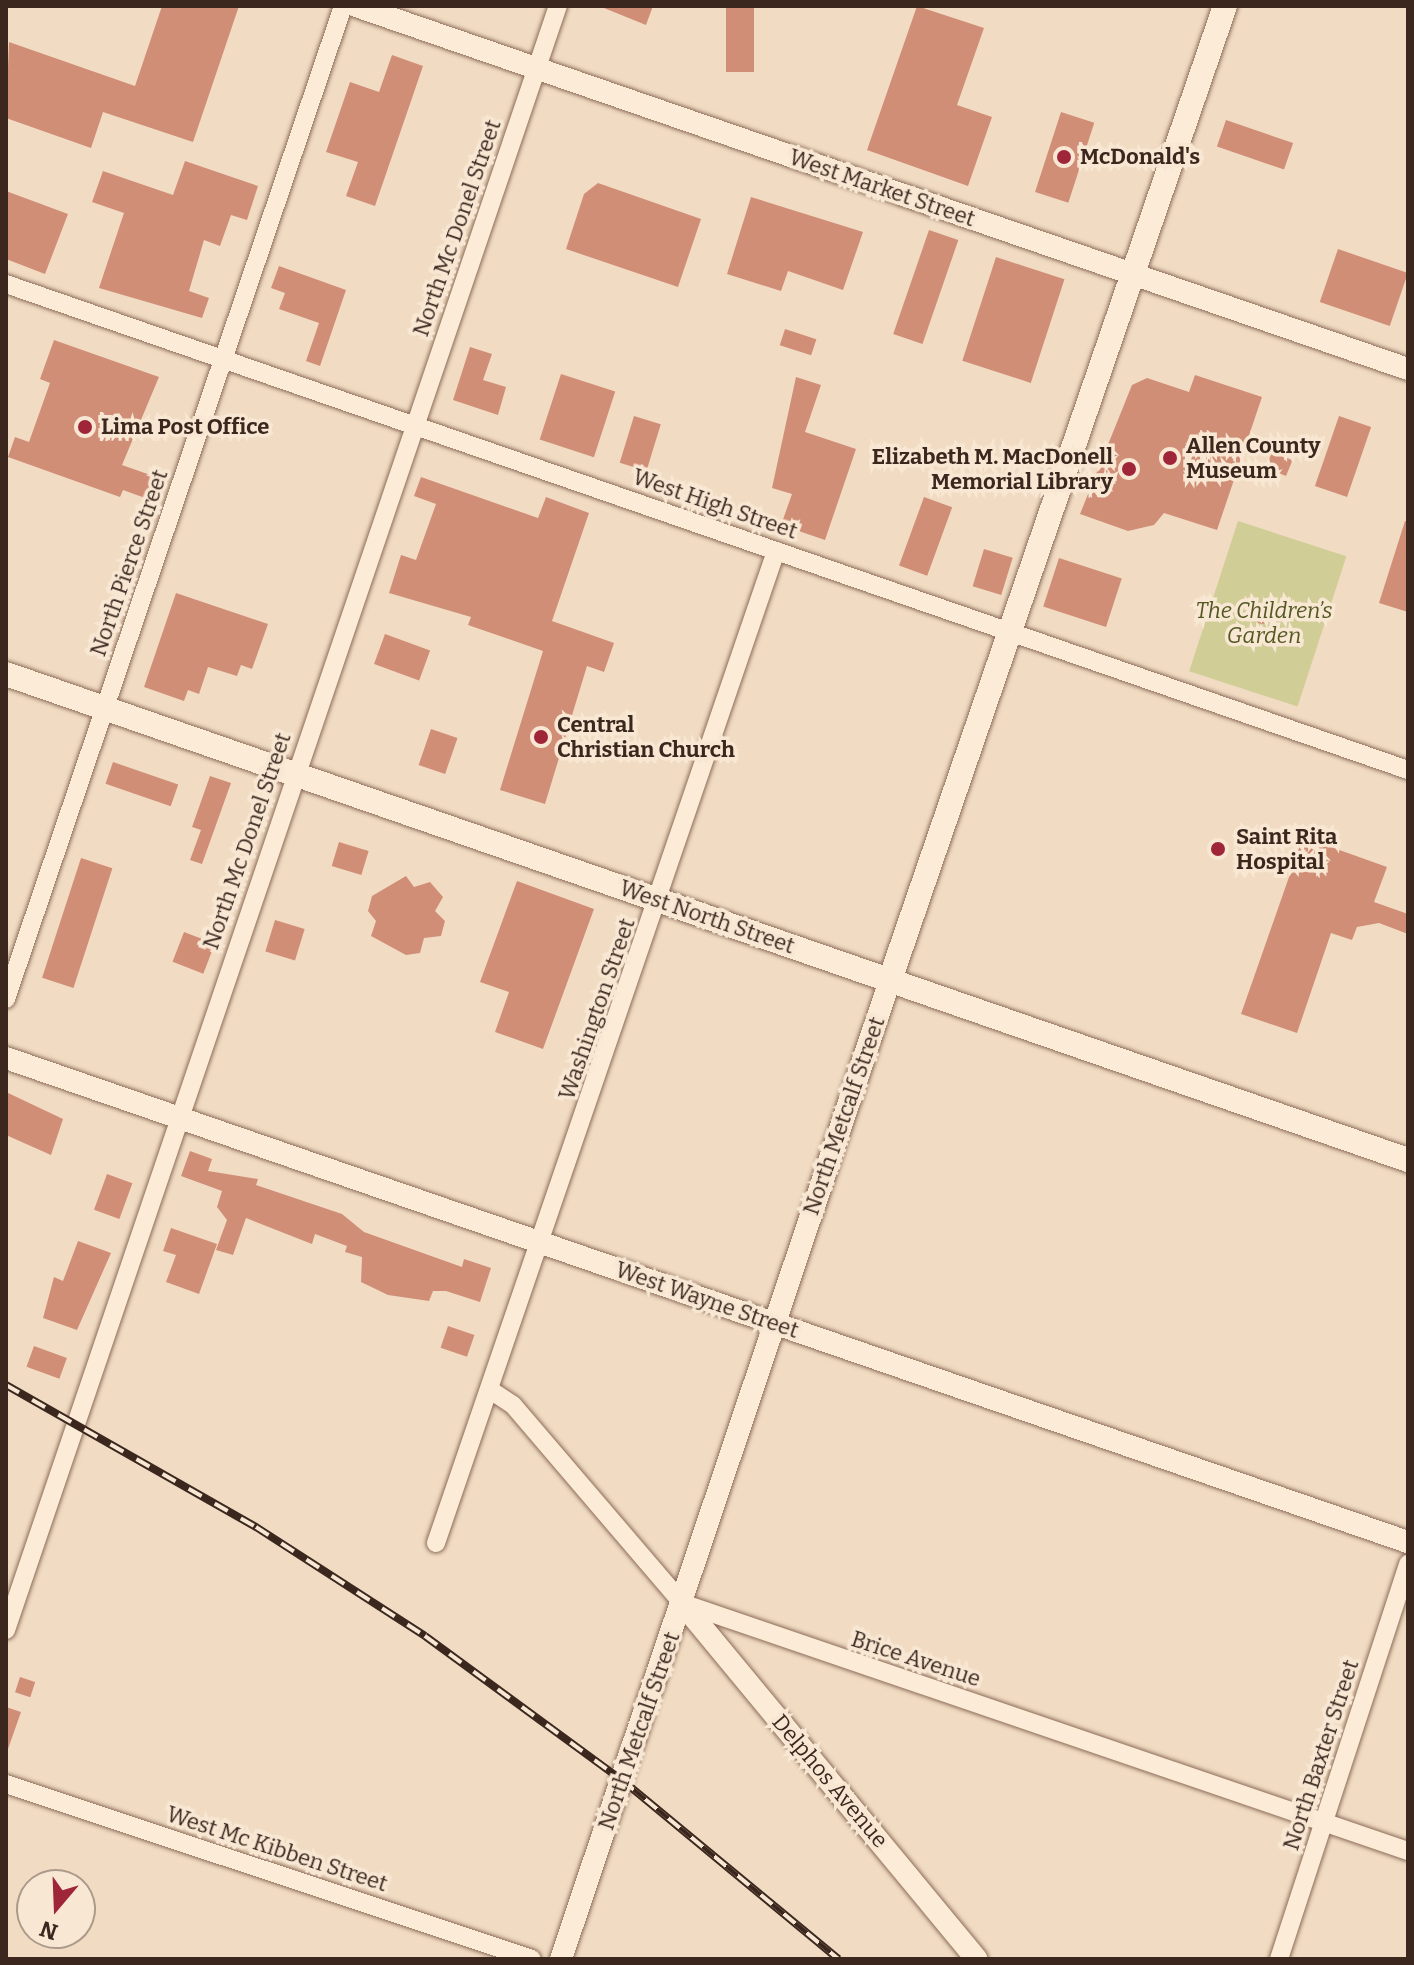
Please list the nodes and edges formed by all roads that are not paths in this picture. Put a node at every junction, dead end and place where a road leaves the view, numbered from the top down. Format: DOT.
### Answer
graph roads {
  1 [pos="343,6"];
  2 [pos="356,6"];
  3 [pos="558,6"];
  4 [pos="1225,6"];
  5 [pos="537,68"];
  6 [pos="1131,274"];
  7 [pos="6,284"];
  8 [pos="223,359"];
  9 [pos="1408,369"];
  10 [pos="414,426"];
  11 [pos="776,551"];
  12 [pos="1013,634"];
  13 [pos="6,674"];
  14 [pos="105,709"];
  15 [pos="1408,770"];
  16 [pos="295,774"];
  17 [pos="659,900"];
  18 [pos="890,980"];
  19 [pos="6,999"];
  20 [pos="6,1058"];
  21 [pos="182,1119"];
  22 [pos="1408,1160"];
  23 [pos="541,1242"];
  24 [pos="774,1323"];
  25 [pos="490,1390"];
  26 [pos="1408,1542"];
  27 [pos="436,1543"];
  28 [pos="1408,1564"];
  29 [pos="682,1603"];
  30 [pos="6,1630"];
  31 [pos="6,1784"];
  32 [pos="1326,1821"];
  33 [pos="1408,1851"];
  34 [pos="532,1959"];
  35 [pos="561,1959"];
  36 [pos="977,1959"];
  37 [pos="1279,1959"];
  1 -- 8 [label="street, North Pierce Street"];
  2 -- 5 [label="street, West Market Street"];
  3 -- 5 [label="street, North Mc Donel Street"];
  4 -- 6 [label="main road, North Metcalf Street"];
  5 -- 6 [label="street, West Market Street"];
  5 -- 10 [label="street, North Mc Donel Street"];
  6 -- 9 [label="street, West Market Street"];
  6 -- 12 [label="main road, North Metcalf Street"];
  7 -- 8 [label="street, West High Street"];
  8 -- 10 [label="street, West High Street"];
  8 -- 14 [label="street, North Pierce Street"];
  10 -- 11 [label="street, West High Street"];
  10 -- 16 [label="street, North Mc Donel Street"];
  11 -- 12 [label="street, West High Street"];
  11 -- 17 [label="street, Washington Street"];
  12 -- 15 [label="street, West High Street"];
  12 -- 18 [label="main road, North Metcalf Street"];
  13 -- 14 [label="main road, West North Street"];
  14 -- 16 [label="main road, West North Street"];
  14 -- 19 [label="street, North Pierce Street"];
  16 -- 17 [label="main road, West North Street"];
  16 -- 21 [label="street, North Mc Donel Street"];
  17 -- 18 [label="main road, West North Street"];
  17 -- 23 [label="street, Washington Street"];
  18 -- 22 [label="main road, West North Street"];
  18 -- 24 [label="street, North Metcalf Street"];
  20 -- 21 [label="street, West Wayne Street"];
  21 -- 23 [label="street, West Wayne Street"];
  21 -- 30 [label="street, North Mc Donel Street"];
  23 -- 24 [label="street, West Wayne Street"];
  23 -- 25 [label="street, Washington Street"];
  24 -- 26 [label="street, West Wayne Street"];
  24 -- 29 [label="street, North Metcalf Street"];
  25 -- 27 [label="street, Washington Street"];
  25 -- 29 [label="street"];
  28 -- 32 [label="street, North Baxter Street"];
  29 -- 32 [label="street, Brice Avenue"];
  29 -- 35 [label="street, North Metcalf Street"];
  29 -- 36 [label="street, Delphos Avenue"];
  31 -- 34 [label="street, West Mc Kibben Street"];
  32 -- 33 [label="street, Brice Avenue"];
  32 -- 37 [label="street, North Baxter Street"];
}
